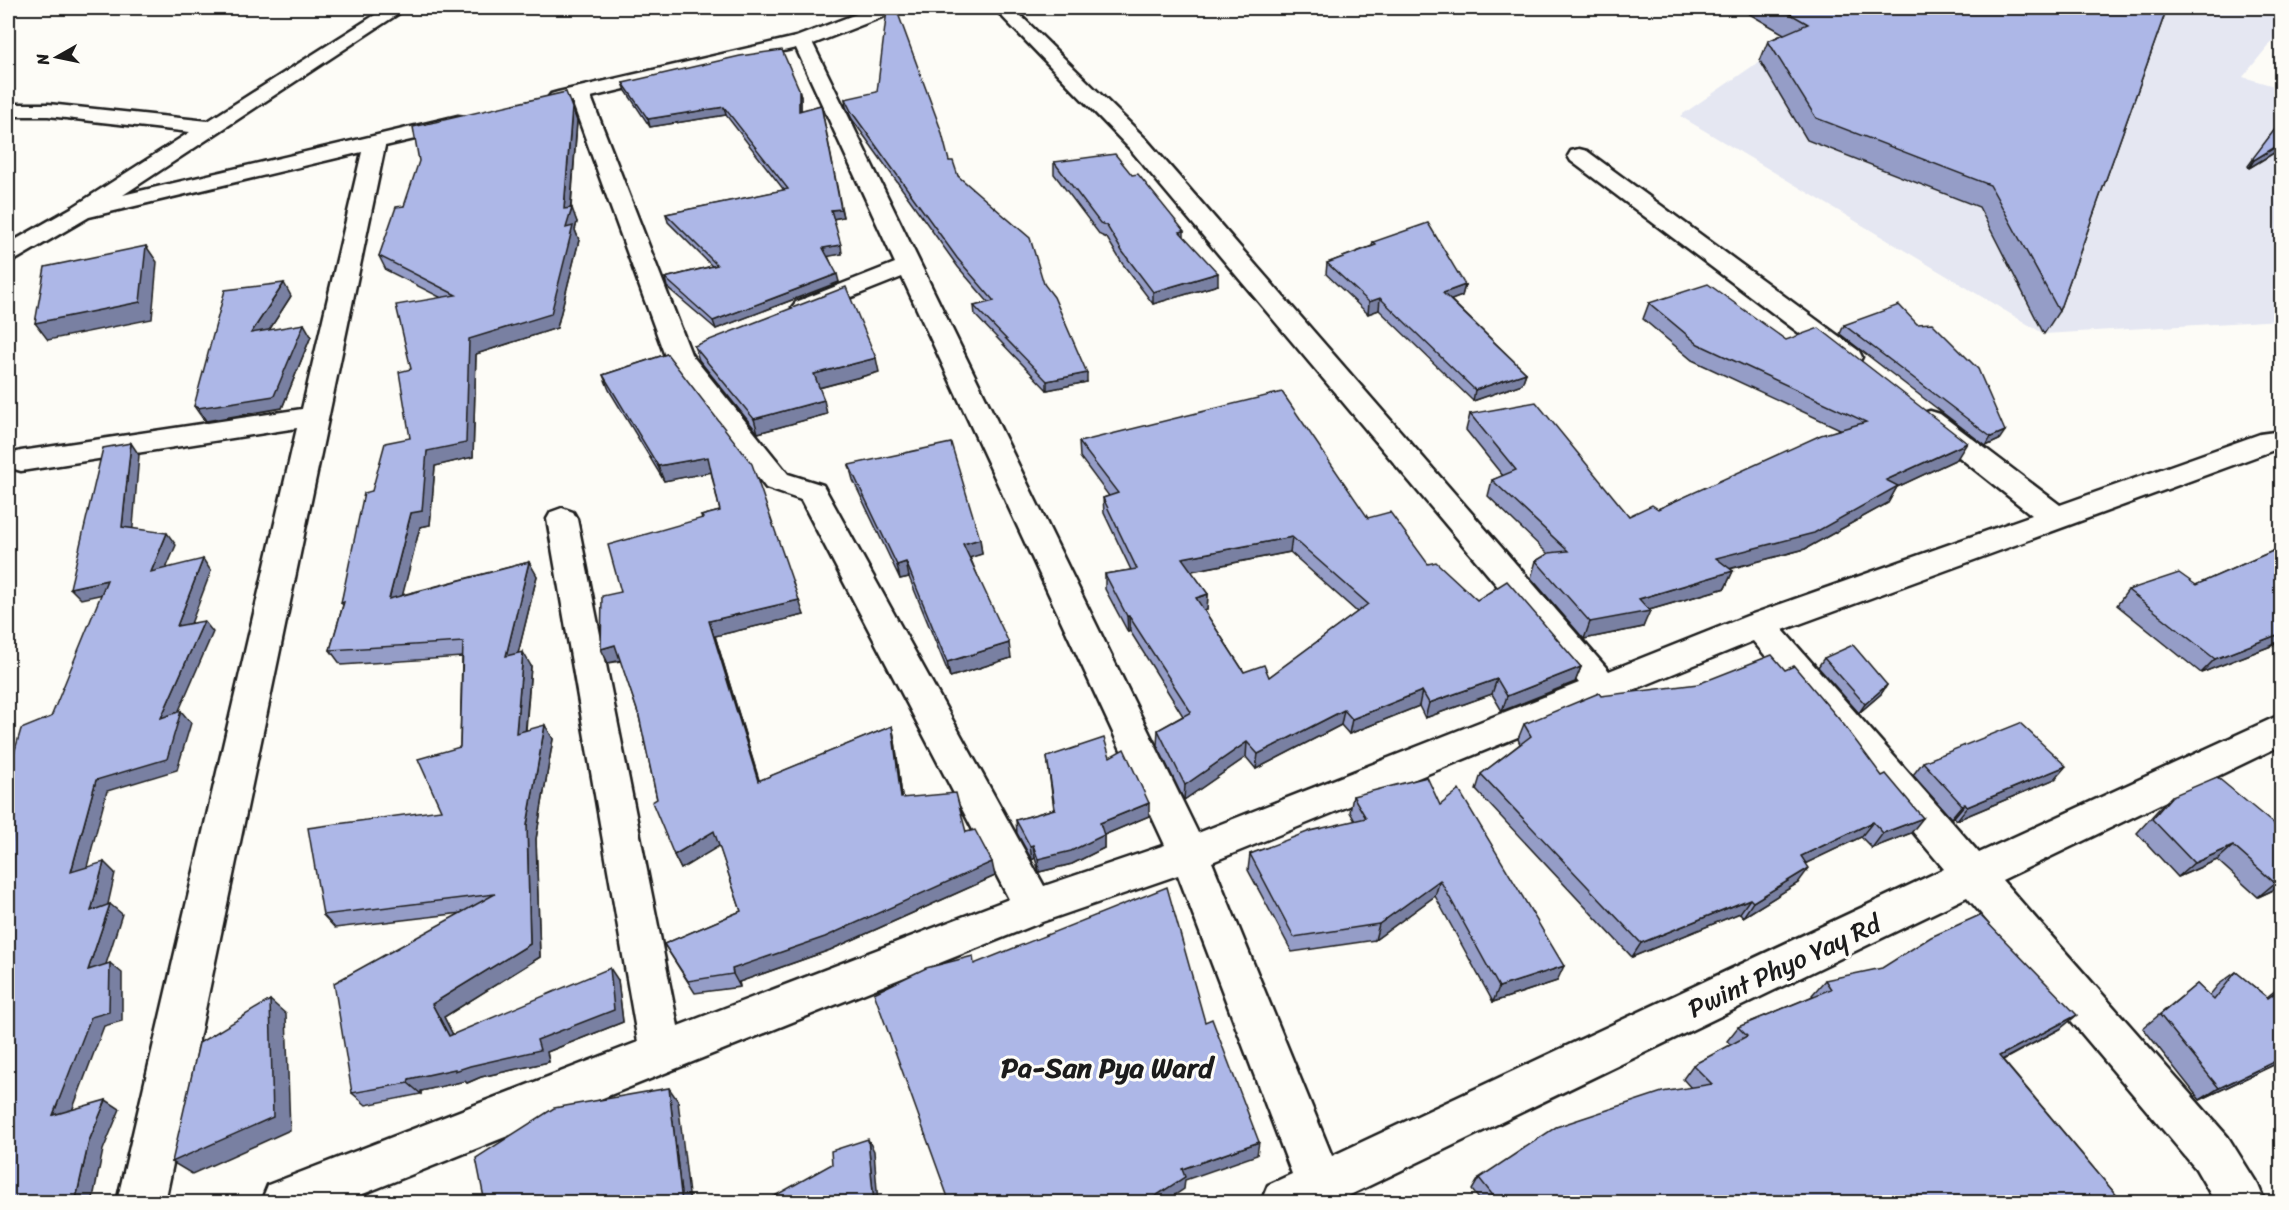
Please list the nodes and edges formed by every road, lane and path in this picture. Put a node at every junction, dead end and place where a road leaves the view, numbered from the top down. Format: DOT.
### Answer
graph roads {
  1 [pos="398,8"];
  2 [pos="888,8"];
  3 [pos="1003,8"];
  4 [pos="802,41"];
  5 [pos="579,93"];
  6 [pos="534,104"];
  7 [pos="8,110"];
  8 [pos="477,117"];
  9 [pos="211,128"];
  10 [pos="375,141"];
  11 [pos="1579,156"];
  12 [pos="81,212"];
  13 [pos="8,254"];
  14 [pos="909,266"];
  15 [pos="788,313"];
  16 [pos="1871,374"];
  17 [pos="1908,403"];
  18 [pos="314,416"];
  19 [pos="2278,444"];
  20 [pos="21,461"];
  21 [pos="2056,518"];
  22 [pos="562,519"];
  23 [pos="1759,625"];
  24 [pos="1603,687"];
  25 [pos="2282,728"];
  26 [pos="1189,854"];
  27 [pos="1974,875"];
  28 [pos="1034,907"];
  29 [pos="662,1054"];
  30 [pos="1311,1197"];
  31 [pos="141,1203"];
  32 [pos="285,1203"];
  33 [pos="2241,1203"];
  1 -- 9 [label="street"];
  2 -- 4 [label="street"];
  3 -- 24 [label="street"];
  4 -- 5 [label="street"];
  4 -- 14 [label="street"];
  5 -- 6 [label="street"];
  5 -- 28 [label="street"];
  7 -- 9 [label="street"];
  8 -- 10 [label="street"];
  9 -- 12 [label="street"];
  10 -- 12 [label="street"];
  10 -- 18 [label="street"];
  11 -- 16 [label="street"];
  12 -- 13 [label="street"];
  14 -- 15 [label="street"];
  14 -- 26 [label="street"];
  17 -- 21 [label="street"];
  18 -- 20 [label="street"];
  18 -- 31 [label="street"];
  19 -- 21 [label="street"];
  21 -- 23 [label="street"];
  22 -- 29 [label="street"];
  23 -- 24 [label="street"];
  23 -- 27 [label="street"];
  24 -- 26 [label="street"];
  25 -- 27 [label="street, Pwint Phyo Yay Rd"];
  26 -- 28 [label="street"];
  26 -- 30 [label="street"];
  27 -- 30 [label="street, Pwint Phyo Yay Rd"];
  27 -- 33 [label="street"];
  28 -- 29 [label="street"];
  29 -- 32 [label="street"];
}
